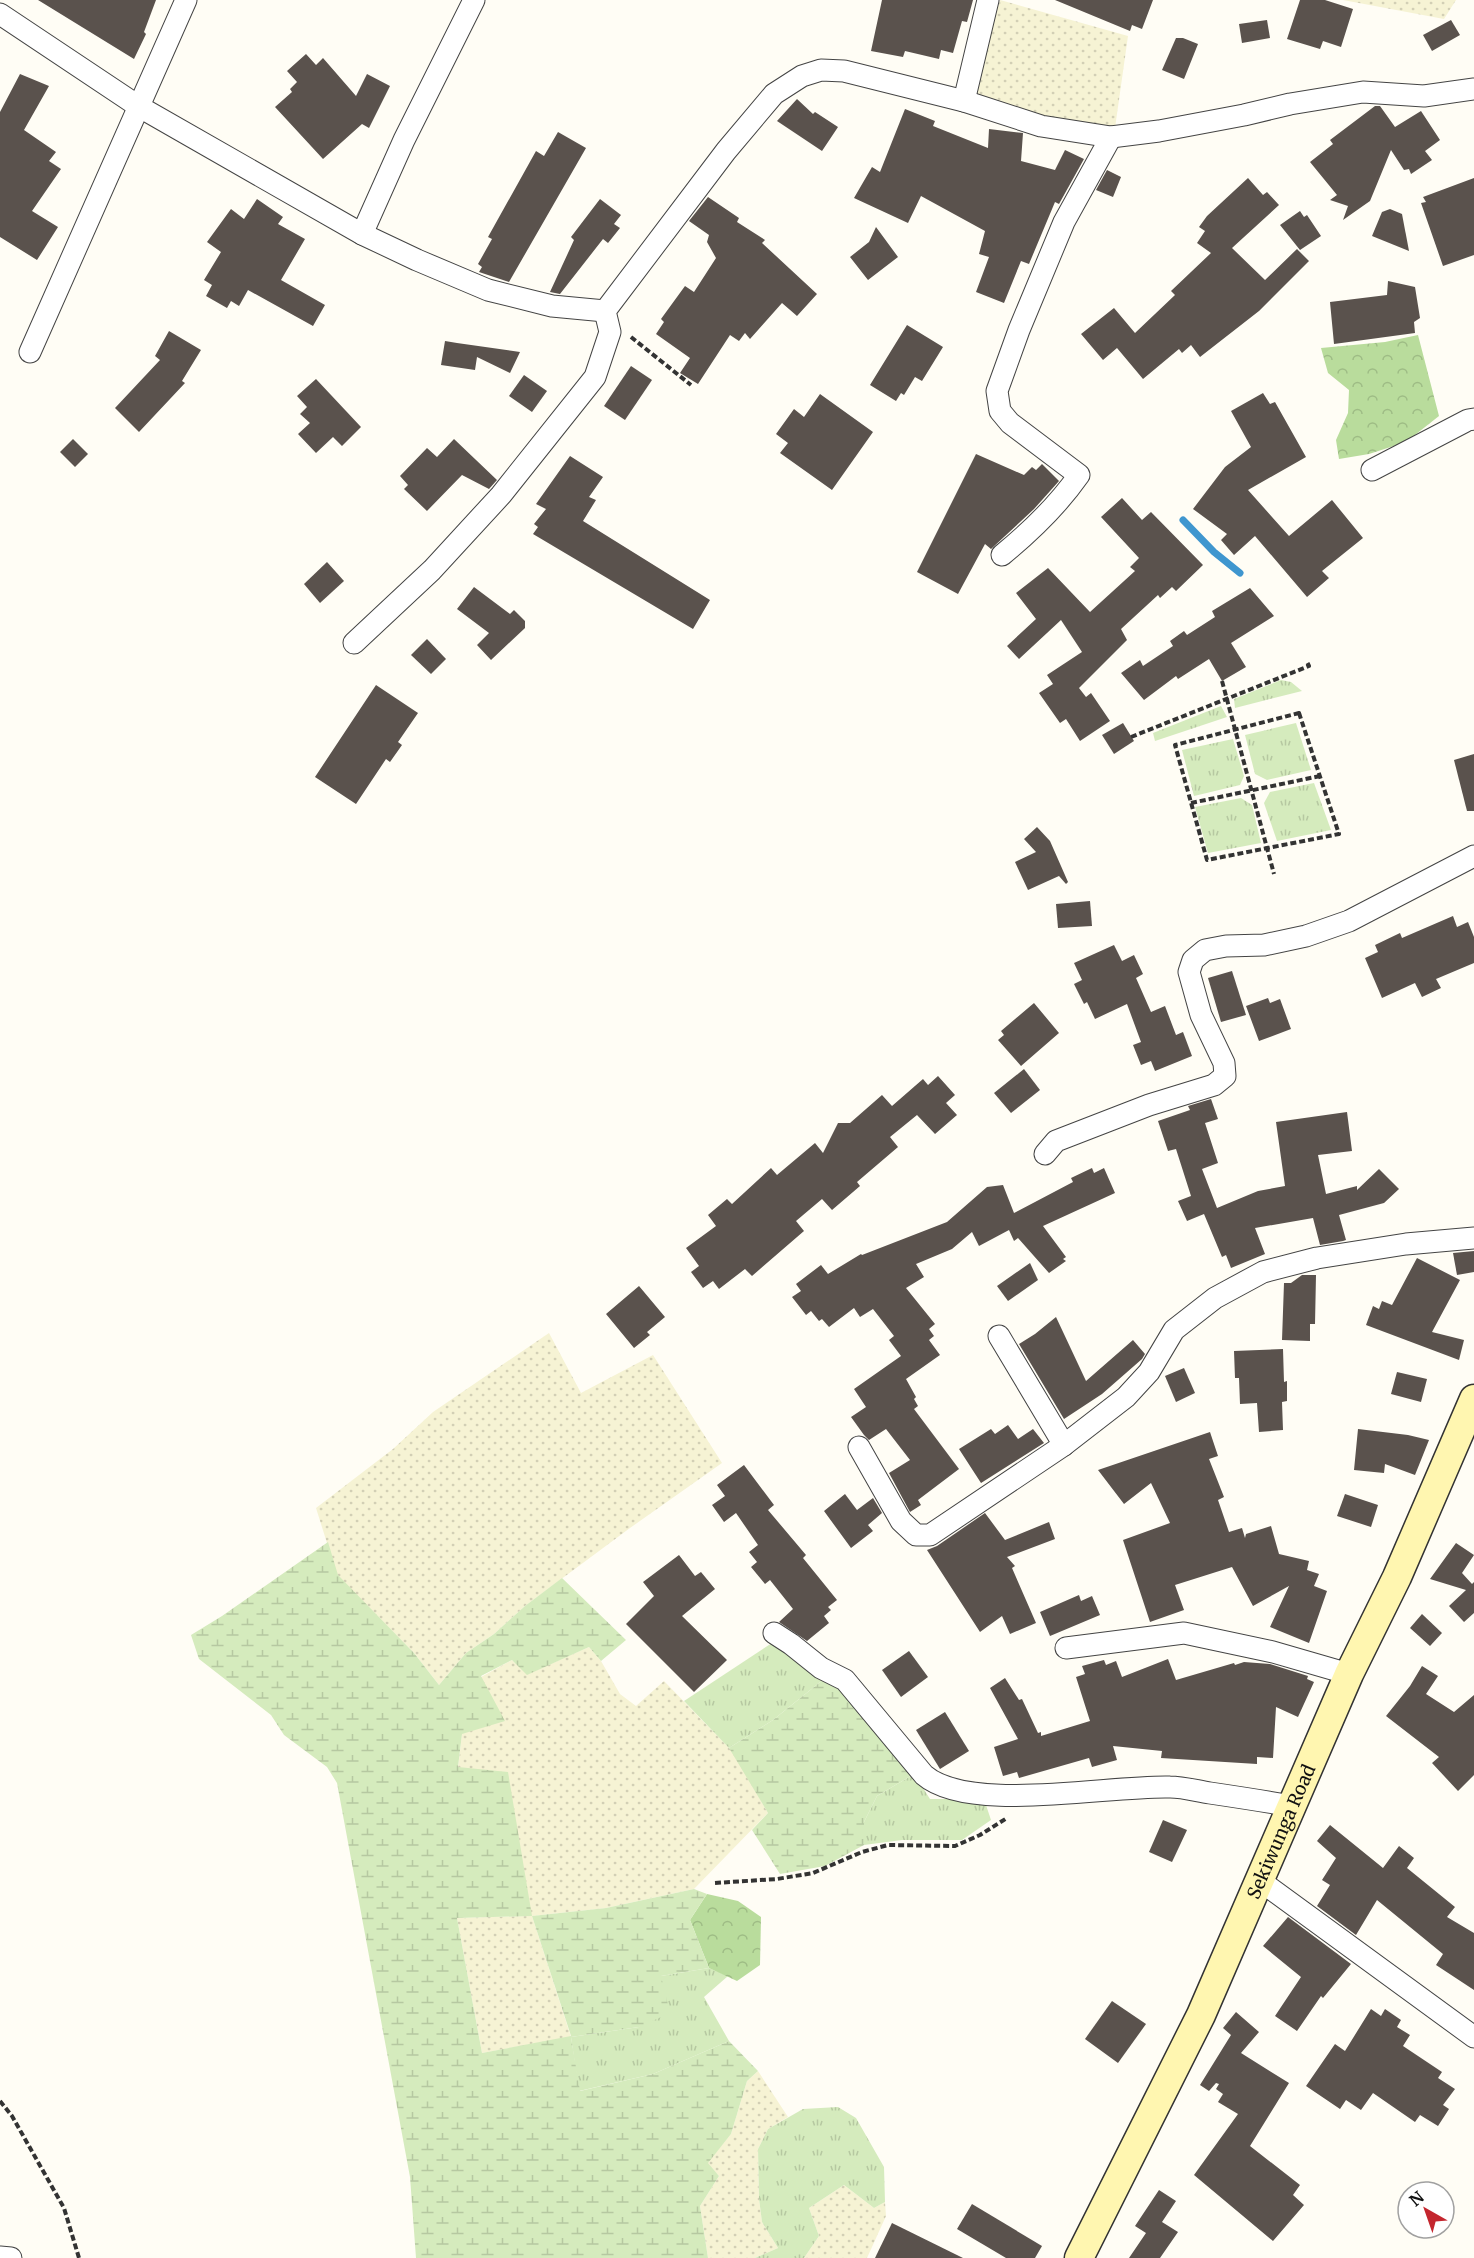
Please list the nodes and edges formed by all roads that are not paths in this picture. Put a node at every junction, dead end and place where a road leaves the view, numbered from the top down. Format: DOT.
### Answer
graph roads {
  1 [pos="186,0"];
  2 [pos="474,0"];
  3 [pos="988,0"];
  4 [pos="0,14"];
  5 [pos="1474,89"];
  6 [pos="964,101"];
  7 [pos="138,106"];
  8 [pos="1111,137"];
  9 [pos="362,234"];
  10 [pos="605,311"];
  11 [pos="30,352"];
  12 [pos="1474,419"];
  13 [pos="1372,470"];
  14 [pos="1002,555"];
  15 [pos="354,643"];
  16 [pos="1474,856"];
  17 [pos="1045,1154"];
  18 [pos="1474,1238"];
  19 [pos="999,1336"];
  20 [pos="1474,1399"];
  21 [pos="1064,1445"];
  22 [pos="859,1447"];
  23 [pos="774,1634"];
  24 [pos="1066,1648"];
  25 [pos="1349,1674"];
  26 [pos="1291,1806"];
  27 [pos="1259,1880"];
  28 [pos="1474,2037"];
  29 [pos="0,2257"];
  30 [pos="11,2258"];
  31 [pos="1079,2258"];
  1 -- 7 [label="street"];
  2 -- 9 [label="street"];
  3 -- 6 [label="street"];
  4 -- 7 [label="street"];
  5 -- 8 [label="street"];
  6 -- 8 [label="street"];
  6 -- 10 [label="street"];
  7 -- 9 [label="street"];
  7 -- 11 [label="street"];
  8 -- 14 [label="street"];
  9 -- 10 [label="street"];
  10 -- 15 [label="street"];
  12 -- 13 [label="street"];
  16 -- 17 [label="street"];
  18 -- 21 [label="street"];
  19 -- 21 [label="street"];
  20 -- 25 [label="main road, Sekiwunga Road"];
  21 -- 22 [label="street"];
  23 -- 26 [label="street"];
  24 -- 25 [label="street"];
  25 -- 26 [label="main road, Sekiwunga Road"];
  26 -- 27 [label="main road, Sekiwunga Road"];
  27 -- 28 [label="street"];
  27 -- 31 [label="main road, Sekiwunga Road"];
  29 -- 30 [label="street"];
}
